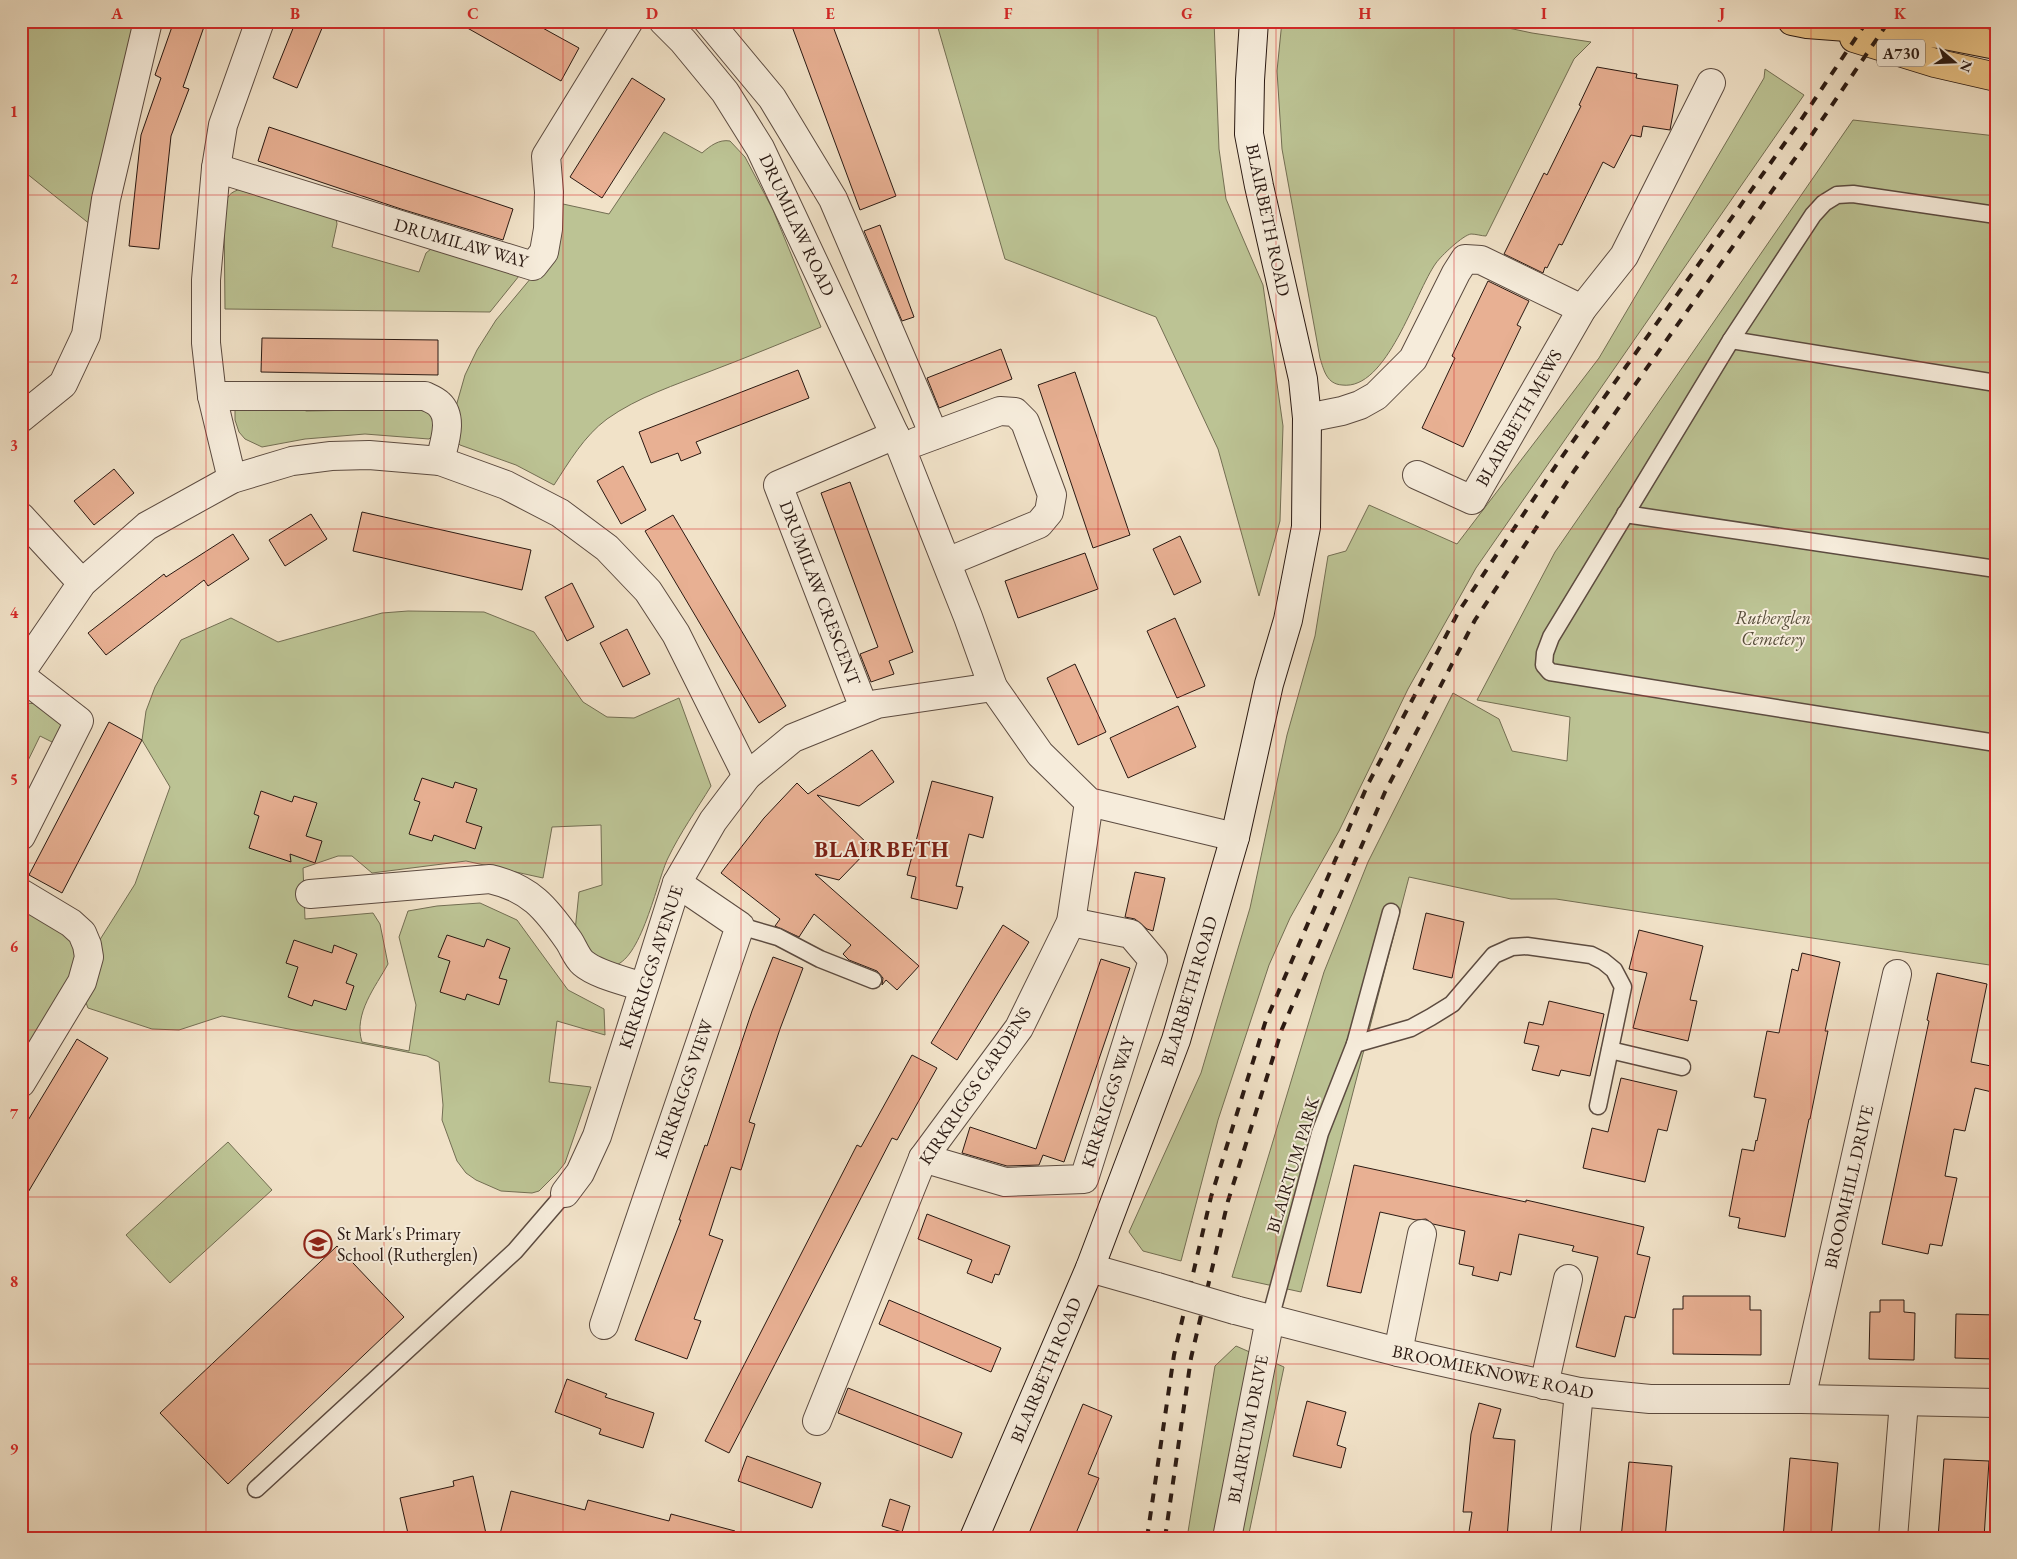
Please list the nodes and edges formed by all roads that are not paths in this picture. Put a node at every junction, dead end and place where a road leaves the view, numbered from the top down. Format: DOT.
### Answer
graph roads {
  1 [pos="148,21"];
  2 [pos="260,21"];
  3 [pos="663,21"];
  4 [pos="708,21"];
  5 [pos="1254,21"];
  6 [pos="1800,23"];
  7 [pos="620,24"];
  8 [pos="1996,45"];
  9 [pos="1996,77"];
  10 [pos="1711,83"];
  11 [pos="216,168"];
  12 [pos="1996,215"];
  13 [pos="1582,309"];
  14 [pos="1731,340"];
  15 [pos="1996,383"];
  16 [pos="212,396"];
  17 [pos="27,404"];
  18 [pos="1307,418"];
  19 [pos="934,435"];
  20 [pos="898,442"];
  21 [pos="440,461"];
  22 [pos="1417,475"];
  23 [pos="232,478"];
  24 [pos="1625,514"];
  25 [pos="21,517"];
  26 [pos="947,562"];
  27 [pos="1996,570"];
  28 [pos="82,583"];
  29 [pos="21,674"];
  30 [pos="993,687"];
  31 [pos="864,708"];
  32 [pos="1996,743"];
  33 [pos="747,776"];
  34 [pos="1089,802"];
  35 [pos="21,836"];
  36 [pos="1235,837"];
  37 [pos="677,883"];
  38 [pos="21,893"];
  39 [pos="310,894"];
  40 [pos="1391,912"];
  41 [pos="1071,922"];
  42 [pos="740,926"];
  43 [pos="1897,974"];
  44 [pos="873,980"];
  45 [pos="643,988"];
  46 [pos="1356,1044"];
  47 [pos="1610,1050"];
  48 [pos="1682,1067"];
  49 [pos="21,1083"];
  50 [pos="1598,1106"];
  51 [pos="923,1158"];
  52 [pos="565,1193"];
  53 [pos="1422,1234"];
  54 [pos="1090,1268"];
  55 [pos="1568,1279"];
  56 [pos="1270,1319"];
  57 [pos="604,1324"];
  58 [pos="1398,1352"];
  59 [pos="1544,1385"];
  60 [pos="1578,1392"];
  61 [pos="1801,1399"];
  62 [pos="1904,1402"];
  63 [pos="1996,1403"];
  64 [pos="817,1421"];
  65 [pos="256,1489"];
  66 [pos="974,1538"];
  67 [pos="1227,1538"];
  68 [pos="1565,1538"];
  69 [pos="1893,1538"];
  1 -- 17 [label="street"];
  2 -- 11 [label="street"];
  3 -- 20 [label="street, DRUMILAW ROAD"];
  4 -- 19 [label="street, DRUMILAW ROAD"];
  5 -- 18 [label="street, BLAIRBETH ROAD"];
  6 -- 8 [label="main road, A730"];
  6 -- 9 [label="main road, A730"];
  7 -- 11 [label="street, DRUMILAW WAY"];
  10 -- 13 [label="street, BLAIRBETH MEWS"];
  11 -- 16 [label="street"];
  12 -- 14 [label="lane"];
  13 -- 18 [label="street"];
  13 -- 22 [label="street, BLAIRBETH MEWS"];
  14 -- 15 [label="lane"];
  14 -- 24 [label="lane"];
  16 -- 21 [label="street"];
  16 -- 23 [label="street"];
  18 -- 36 [label="street, BLAIRBETH ROAD"];
  19 -- 20 [label="street"];
  19 -- 26 [label="street"];
  20 -- 26 [label="street, DRUMILAW ROAD"];
  20 -- 31 [label="street, DRUMILAW CRESCENT"];
  21 -- 23 [label="street"];
  21 -- 33 [label="street"];
  23 -- 28 [label="street"];
  24 -- 27 [label="lane"];
  24 -- 32 [label="lane"];
  25 -- 28 [label="street"];
  26 -- 30 [label="street, DRUMILAW ROAD"];
  28 -- 29 [label="street"];
  29 -- 35 [label="street"];
  30 -- 31 [label="street, KIRKRIGGS AVENUE"];
  30 -- 34 [label="street, DRUMILAW ROAD"];
  31 -- 33 [label="street, KIRKRIGGS AVENUE"];
  33 -- 37 [label="street, KIRKRIGGS AVENUE"];
  34 -- 36 [label="street"];
  34 -- 41 [label="street, KIRKRIGGS GARDENS"];
  36 -- 54 [label="street, BLAIRBETH ROAD"];
  37 -- 42 [label="street"];
  37 -- 45 [label="street, KIRKRIGGS AVENUE"];
  38 -- 49 [label="street"];
  39 -- 45 [label="street"];
  40 -- 46 [label="lane, BLAIRTUM PARK"];
  41 -- 51 [label="street, KIRKRIGGS GARDENS"];
  41 -- 51 [label="street, KIRKRIGGS WAY"];
  42 -- 44 [label="lane"];
  42 -- 57 [label="street, KIRKRIGGS VIEW"];
  43 -- 61 [label="street, BROOMHILL DRIVE"];
  45 -- 52 [label="street, KIRKRIGGS AVENUE"];
  46 -- 47 [label="lane"];
  46 -- 56 [label="lane, BLAIRTUM PARK"];
  47 -- 48 [label="lane"];
  47 -- 50 [label="lane"];
  51 -- 64 [label="street, KIRKRIGGS GARDENS"];
  52 -- 65 [label="lane"];
  53 -- 58 [label="street"];
  54 -- 56 [label="street, BROOMIEKNOWE ROAD, bridge"];
  54 -- 66 [label="street, BLAIRBETH ROAD"];
  55 -- 59 [label="street"];
  56 -- 58 [label="street, BROOMIEKNOWE ROAD"];
  56 -- 67 [label="street, BLAIRTUM DRIVE"];
  58 -- 59 [label="street, BROOMIEKNOWE ROAD"];
  59 -- 60 [label="street, BROOMIEKNOWE ROAD"];
  60 -- 61 [label="street, BROOMIEKNOWE ROAD"];
  60 -- 68 [label="street"];
  61 -- 62 [label="street, BROOMIEKNOWE ROAD"];
  62 -- 63 [label="street, BROOMIEKNOWE ROAD"];
  62 -- 69 [label="street"];
}
